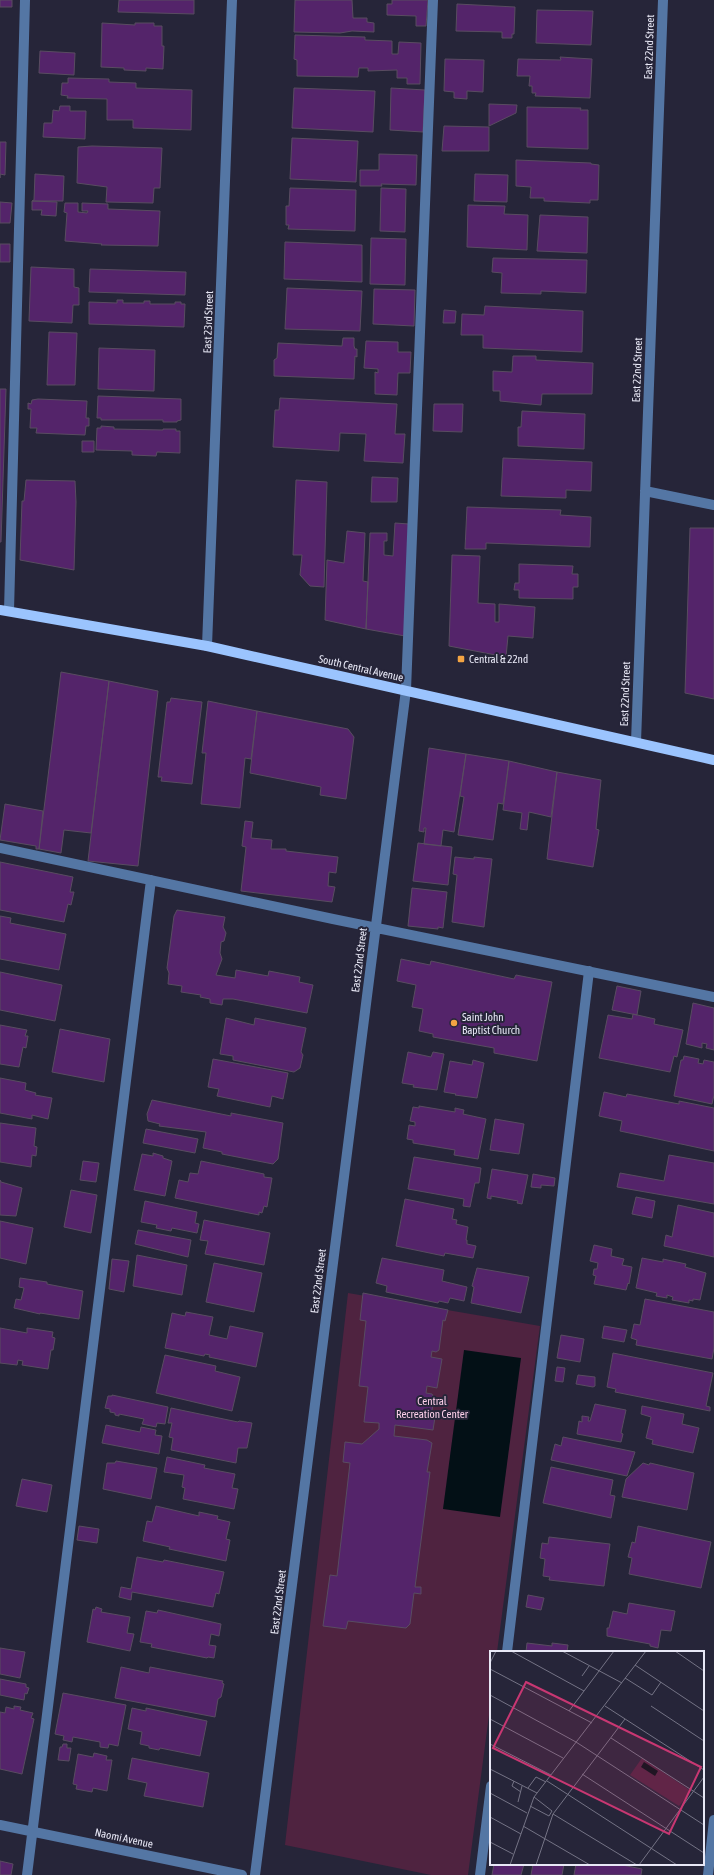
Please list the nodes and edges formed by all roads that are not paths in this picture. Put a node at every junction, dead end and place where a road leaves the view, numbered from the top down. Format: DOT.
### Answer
graph roads {
  1 [pos="25,0"];
  2 [pos="232,0"];
  3 [pos="434,0"];
  4 [pos="662,0"];
  5 [pos="645,491"];
  6 [pos="714,505"];
  7 [pos="4,611"];
  8 [pos="207,646"];
  9 [pos="406,690"];
  10 [pos="636,742"];
  11 [pos="714,760"];
  12 [pos="0,848"];
  13 [pos="151,880"];
  14 [pos="375,928"];
  15 [pos="588,971"];
  16 [pos="714,997"];
  17 [pos="507,1651"];
  18 [pos="490,1794"];
  19 [pos="714,1820"];
  20 [pos="0,1825"];
  21 [pos="32,1831"];
  22 [pos="27,1875"];
  23 [pos="242,1875"];
  24 [pos="255,1875"];
  25 [pos="480,1875"];
  26 [pos="708,1875"];
  1 -- 7 [label="street"];
  2 -- 8 [label="street, East 23rd Street"];
  3 -- 9 [label="street, East 22nd Street"];
  4 -- 5 [label="street, East 22nd Street"];
  5 -- 6 [label="street"];
  5 -- 10 [label="street, East 22nd Street"];
  7 -- 8 [label="main road, South Central Avenue"];
  8 -- 9 [label="main road, South Central Avenue"];
  9 -- 10 [label="main road, South Central Avenue"];
  9 -- 14 [label="street, East 22nd Street"];
  10 -- 11 [label="main road, South Central Avenue"];
  12 -- 13 [label="street"];
  13 -- 14 [label="street"];
  13 -- 21 [label="street"];
  14 -- 15 [label="street"];
  14 -- 24 [label="street, East 22nd Street"];
  15 -- 16 [label="street"];
  15 -- 17 [label="street"];
  18 -- 25 [label="street"];
  19 -- 26 [label="street"];
  20 -- 21 [label="street, Naomi Avenue"];
  21 -- 22 [label="street"];
  21 -- 23 [label="street, Naomi Avenue"];
}
